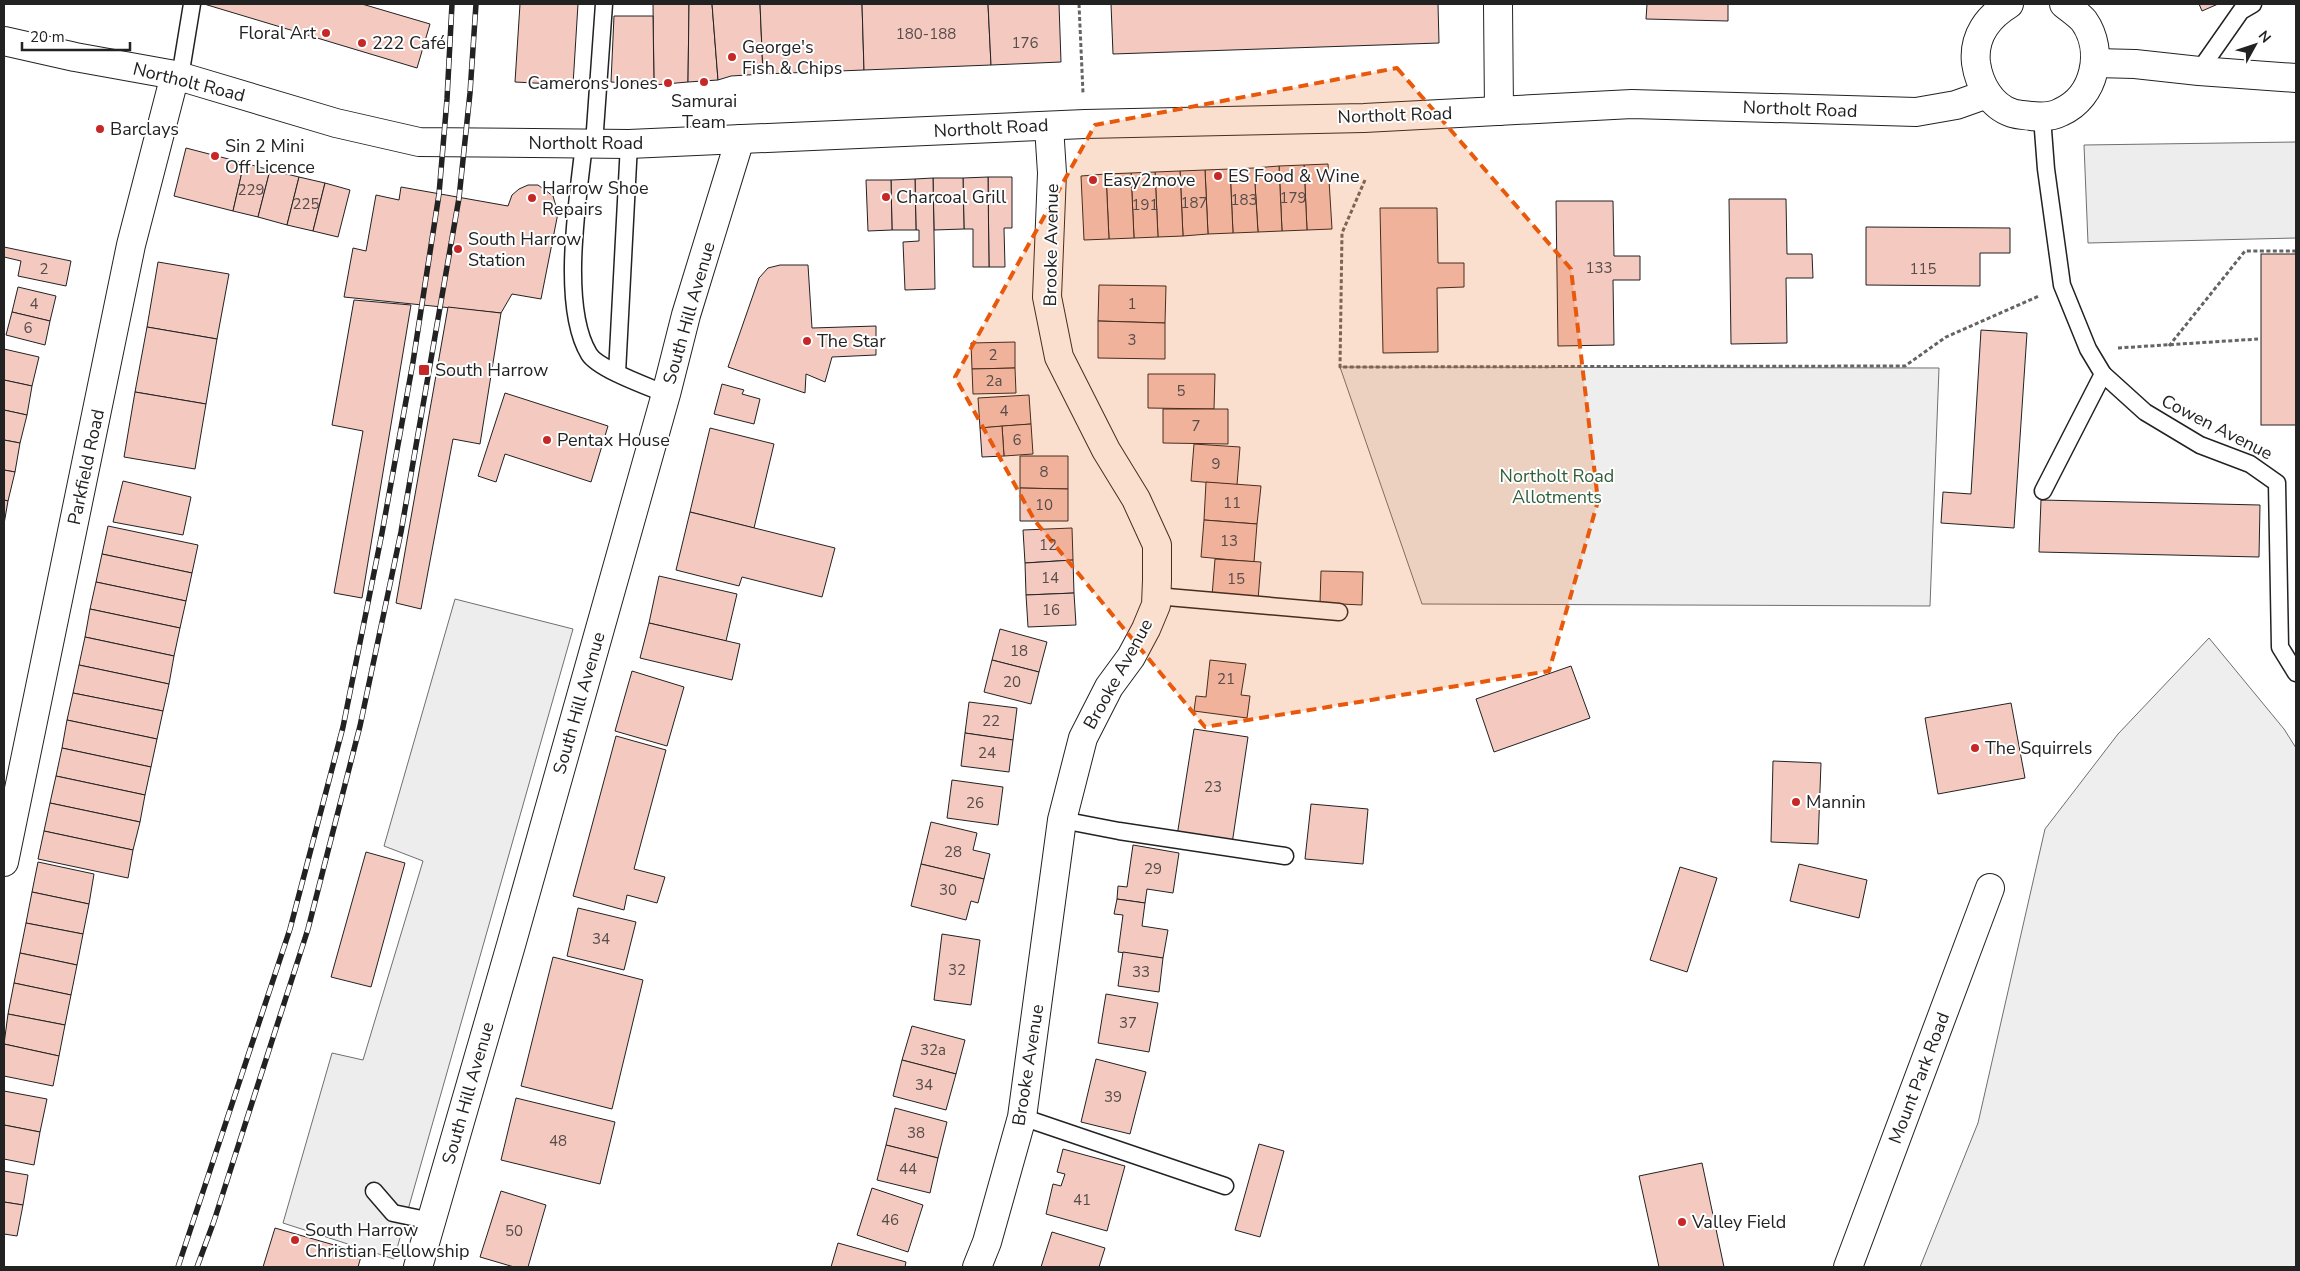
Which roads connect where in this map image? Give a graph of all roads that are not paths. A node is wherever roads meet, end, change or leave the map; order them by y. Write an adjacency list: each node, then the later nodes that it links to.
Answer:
1 (192, 4): 10 (lane)
2 (604, 4): 17 (lane)
3 (1498, 4): 13 (street)
4 (2064, 4): 8 (street)
5 (2253, 4): 9 (lane)
6 (1999, 7): 12 (street)
7 (4, 41): 10 (street, Northolt Road)
8 (2096, 63): 9 (street); 14 (street)
9 (2199, 72): 11 (street)
10 (178, 76): 17 (street, Northolt Road); 28 (street, Parkfield Road)
11 (2296, 78)
12 (1987, 94): 13 (street, Northolt Road); 14 (street)
13 (1499, 111): 15 (street, Northolt Road)
14 (2042, 117): 20 (lane, Cowen Avenue)
15 (1049, 126): 16 (street, Northolt Road); 23 (street, Brooke Avenue)
16 (740, 139): 18 (street, Northolt Road); 21 (street, South Hill Avenue)
17 (589, 144): 18 (street, Northolt Road); 19 (lane)
18 (629, 144): 19 (lane)
19 (617, 373): 21 (lane)
20 (2103, 374): 22 (lane); 25 (lane, Cowen Avenue)
21 (666, 394): 33 (street, South Hill Avenue)
22 (2043, 491)
23 (1156, 596): 24 (lane); 26 (street, Brooke Avenue)
24 (1339, 612)
25 (2296, 672)
26 (1062, 820): 27 (lane); 30 (street, Brooke Avenue)
27 (1285, 856)
28 (4, 862)
29 (1990, 888): 36 (street, Mount Park Road)
30 (1022, 1117): 31 (lane); 35 (street, Brooke Avenue)
31 (1225, 1186)
32 (374, 1191): 33 (lane)
33 (431, 1221): 34 (street, South Hill Avenue)
34 (418, 1267)
35 (977, 1267)
36 (1848, 1267)

